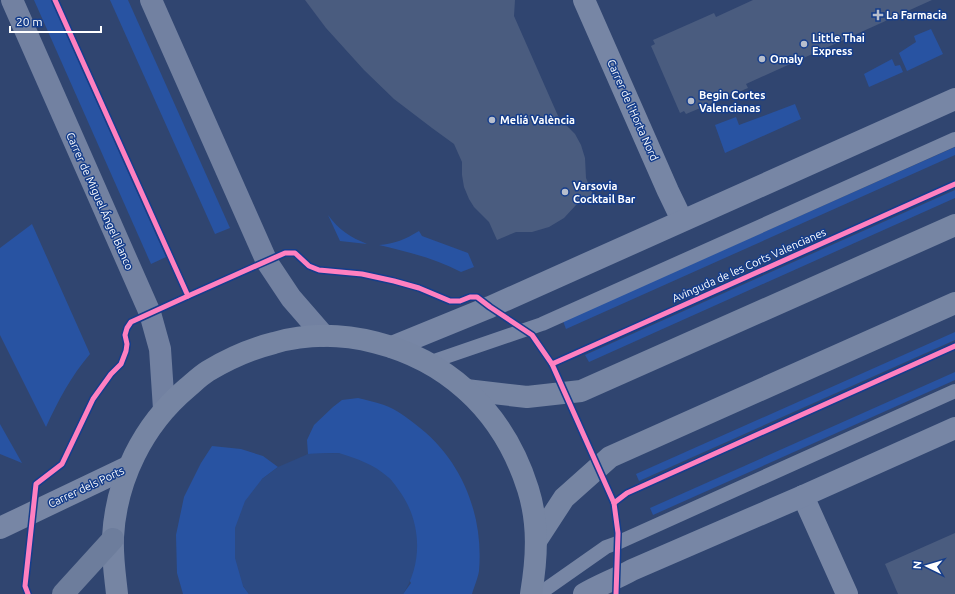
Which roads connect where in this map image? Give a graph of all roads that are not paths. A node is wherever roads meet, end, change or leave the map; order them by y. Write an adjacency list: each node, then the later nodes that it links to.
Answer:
1 (12, 0): 14 (street, Carrer de Miguel Ángel Blanco)
2 (151, 0): 9 (street)
3 (590, 2): 6 (street, Carrer de l'Horta Nord)
4 (955, 99): 6 (street)
5 (955, 139): 11 (lane)
6 (682, 220): 10 (street)
7 (955, 225): 12 (main road)
8 (955, 303): 20 (main road)
9 (324, 336): 10 (main road); 14 (main road)
10 (392, 347): 11 (main road)
11 (428, 363): 12 (main road)
12 (466, 390): 20 (main road)
13 (955, 391): 24 (lane)
14 (164, 409): 16 (main road)
15 (955, 428): 17 (street)
16 (128, 467): 18 (street, Carrer dels Ports); 19 (main road)
17 (804, 496): 25 (street); 26 (street)
18 (4, 522)
19 (112, 539): 21 (highway); 22 (main road)
20 (536, 541): 23 (main road)
21 (63, 594)
22 (117, 594)
23 (531, 594)
24 (539, 594)
25 (584, 594)
26 (847, 594)

